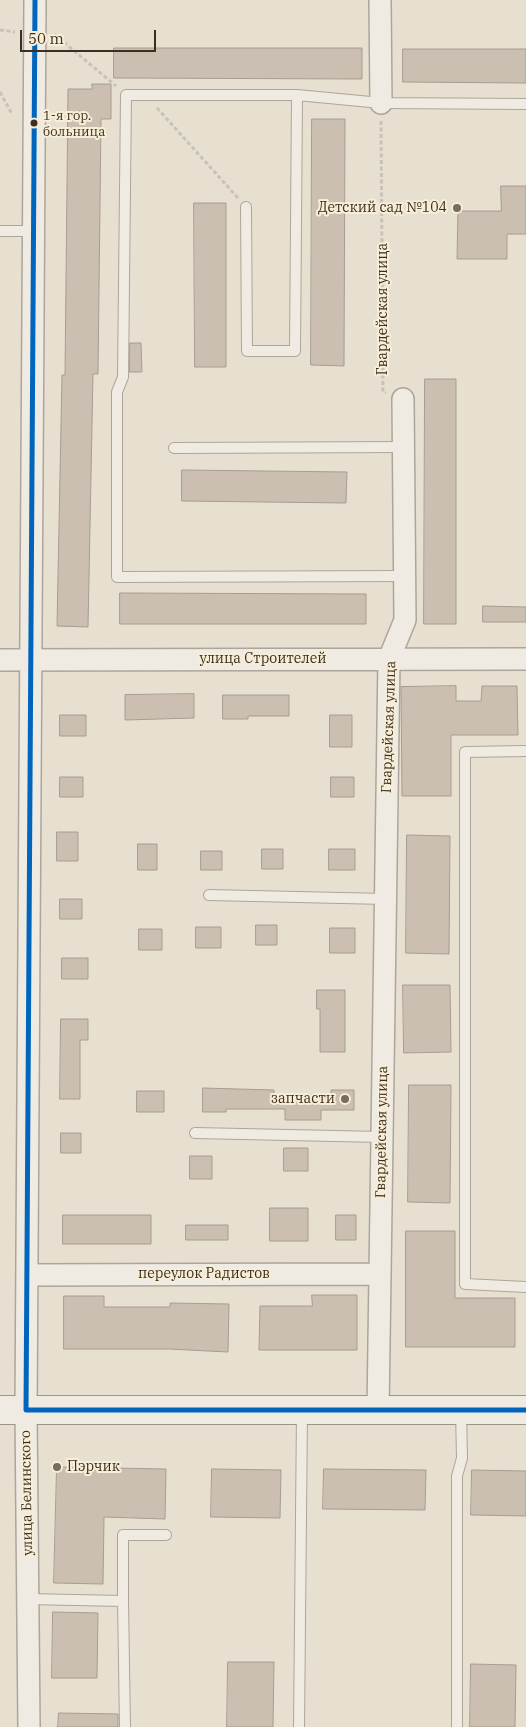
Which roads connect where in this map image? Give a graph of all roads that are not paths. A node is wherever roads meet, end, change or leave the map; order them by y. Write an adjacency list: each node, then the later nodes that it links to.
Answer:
1 (35, 0): 8 (street, улица Белинского)
2 (380, 0): 4 (street)
3 (297, 95): 4 (lane); 6 (lane); 12 (lane)
4 (381, 103): 5 (lane)
5 (526, 104)
6 (246, 207)
7 (0, 231): 8 (lane)
8 (34, 231): 16 (street, улица Белинского)
9 (403, 399): 10 (street, Гвардейская улица)
10 (404, 447): 11 (lane); 12 (street, Гвардейская улица)
11 (174, 448)
12 (405, 576): 13 (street, Гвардейская улица)
13 (389, 659): 14 (street, улица Строителей); 16 (street, улица Строителей); 19 (street, Гвардейская улица)
14 (526, 659)
15 (0, 660): 16 (street, улица Строителей)
16 (31, 660): 23 (street, улица Белинского)
17 (526, 751): 24 (lane)
18 (209, 895): 19 (lane)
19 (386, 899): 21 (street, Гвардейская улица)
20 (195, 1134): 21 (lane)
21 (382, 1137): 22 (street, Гвардейская улица)
22 (380, 1274): 23 (street, переулок Радистов); 29 (street, Гвардейская улица)
23 (27, 1275): 25 (street, улица Белинского)
24 (526, 1287)
25 (13, 1410): 28 (main road); 31 (street, улица Белинского)
26 (461, 1410): 27 (main road); 29 (main road); 36 (lane)
27 (526, 1410)
28 (302, 1411): 29 (main road); 35 (lane)
29 (378, 1411)
30 (166, 1535): 32 (lane)
31 (28, 1599): 32 (lane); 33 (street, улица Белинского)
32 (123, 1601): 34 (lane)
33 (29, 1727)
34 (125, 1727)
35 (299, 1727)
36 (457, 1727)

